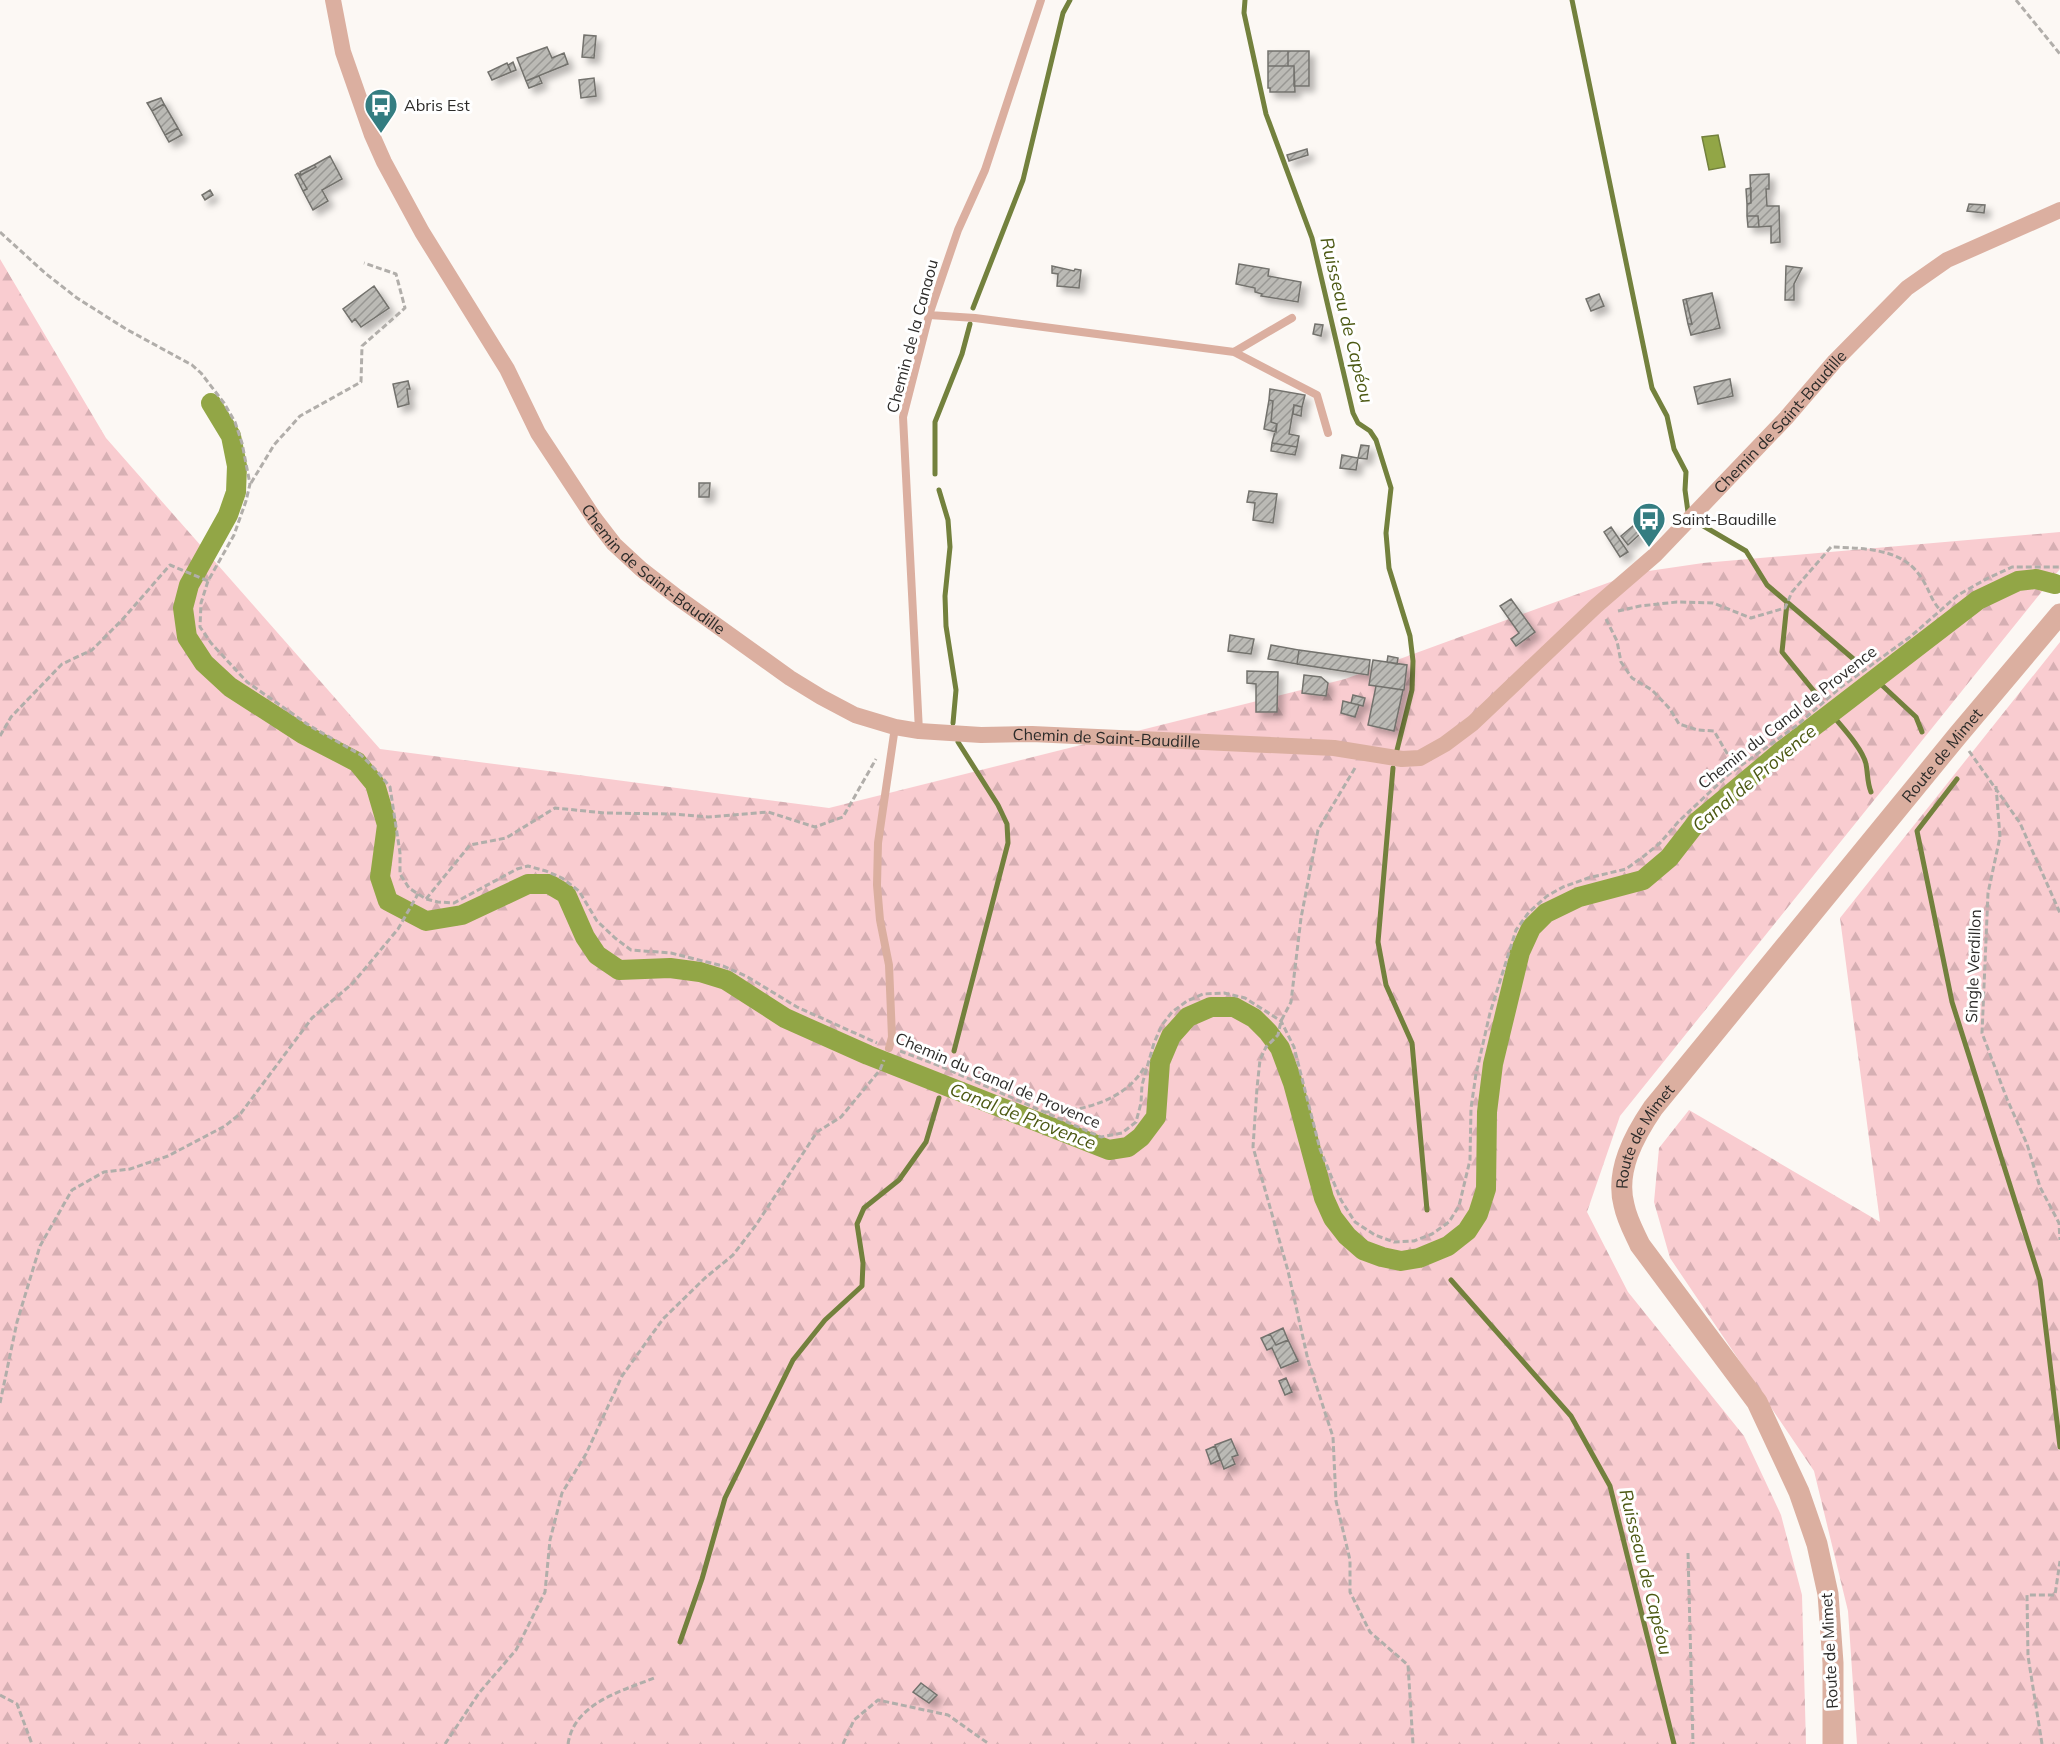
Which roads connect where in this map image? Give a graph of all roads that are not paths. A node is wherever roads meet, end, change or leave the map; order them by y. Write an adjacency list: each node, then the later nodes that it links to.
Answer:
1 (333, 0): 9 (street, Chemin de Saint-Baudille)
2 (1041, 0): 4 (lane, Chemin de la Canaou)
3 (2060, 210): 10 (street, Chemin de Saint-Baudille)
4 (929, 315): 6 (lane); 10 (lane, Chemin de la Canaou)
5 (1292, 318): 6 (lane)
6 (1234, 352): 7 (lane)
7 (1328, 433)
8 (2060, 614): 12 (street, Route de Mimet)
9 (895, 727): 10 (street, Chemin de Saint-Baudille); 11 (lane)
10 (919, 731)
11 (888, 1051)
12 (1833, 1744)

